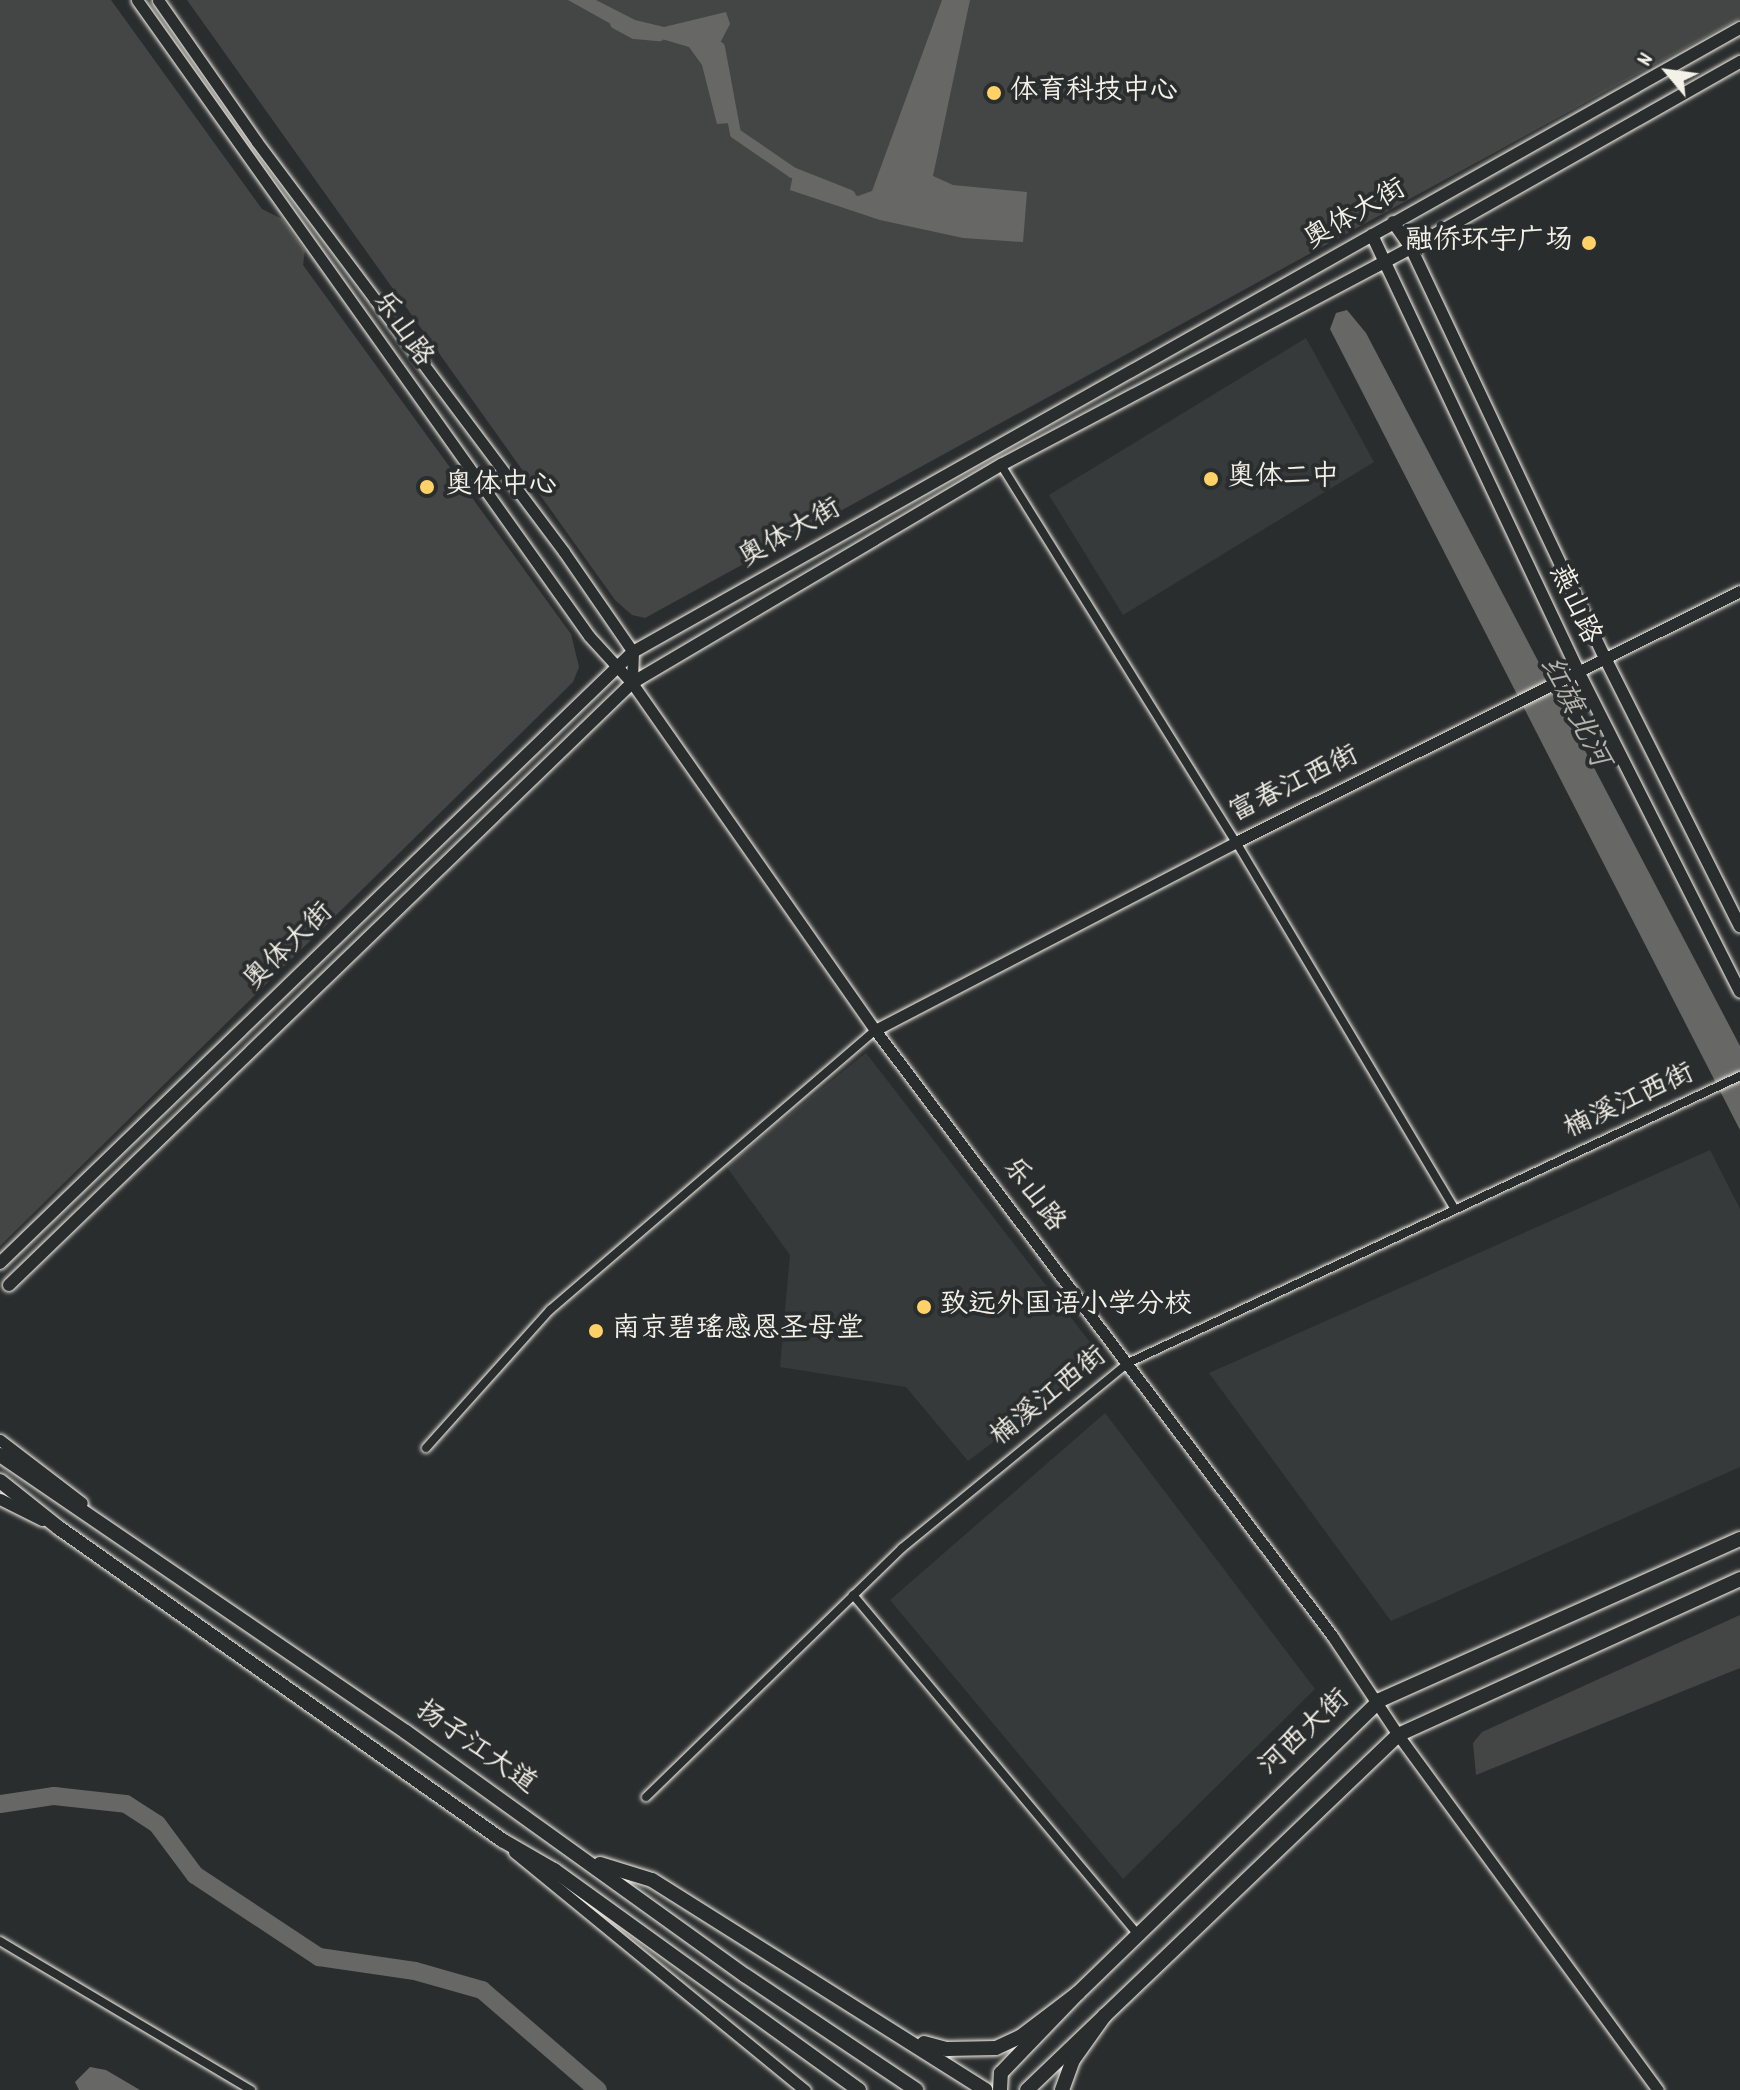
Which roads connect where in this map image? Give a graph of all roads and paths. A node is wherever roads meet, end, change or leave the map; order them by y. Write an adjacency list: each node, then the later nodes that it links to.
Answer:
1 (137, 0): 13 (street, 乐山路)
2 (158, 0): 11 (street, 乐山路)
3 (1740, 28): 5 (main road, 奥体大街)
4 (1740, 62): 7 (main road, 奥体大街)
5 (1393, 222): 6 (main road, 奥体大街); 7 (main road, 燕山路)
6 (1372, 235): 8 (main road, 燕山路); 11 (main road, 奥体大街)
7 (1411, 248): 8 (main road, 奥体大街); 12 (main road, 燕山路)
8 (1385, 261): 9 (main road, 奥体大街); 14 (main road, 燕山路)
9 (1001, 465): 15 (main road, 奥体大街); 16 (street)
10 (1740, 591): 12 (street, 富春江西街)
11 (633, 652): 13 (main road, 奥体大街); 15 (street)
12 (1606, 660): 14 (street, 富春江西街); 17 (main road, 燕山路)
13 (615, 669): 15 (street, 乐山路); 22 (main road, 奥体大街)
14 (1579, 673): 16 (street, 富春江西街); 18 (main road, 燕山路)
15 (632, 683): 19 (street, 乐山路); 23 (main road, 奥体大街)
16 (1236, 842): 19 (street, 富春江西街); 21 (street)
17 (1740, 926)
18 (1740, 992)
19 (875, 1030): 24 (street, 乐山路); 26 (street)
20 (1740, 1076): 21 (street, 楠溪江西街)
21 (1455, 1209): 24 (street, 楠溪江西街)
22 (0, 1263)
23 (4, 1290)
24 (1128, 1363): 34 (street, 楠溪江西街); 35 (street, 乐山路)
25 (0, 1437): 32 (street)
26 (426, 1448)
27 (0, 1455): 32 (main road, 扬子江大道)
28 (0, 1481): 30 (main road, 扬子江大道)
29 (0, 1499): 30 (street)
30 (59, 1528): 38 (main road, 扬子江大道)
31 (1740, 1539): 35 (main road, 河西大街)
32 (168, 1569): 39 (main road, 扬子江大道)
33 (1740, 1579): 36 (main road)
34 (853, 1595): 37 (street, 楠溪江西街); 40 (street)
35 (1380, 1700): 36 (street, 乐山路); 40 (main road, 河西大街)
36 (1398, 1735): 43 (main road); 53 (street, 乐山路)
37 (646, 1797)
38 (502, 1840): 46 (street, 扬子江大道); 47 (main road, 扬子江大道)
39 (588, 1860): 44 (main road); 48 (main road, 扬子江大道)
40 (1137, 1934): 42 (main road, 河西大街)
41 (0, 1941): 45 (street)
42 (1078, 1993): 44 (main road); 50 (main road, 河西大街)
43 (1105, 2015): 51 (main road); 52 (main road)
44 (902, 2036): 49 (main road)
45 (251, 2090)
46 (805, 2090)
47 (859, 2090)
48 (916, 2090)
49 (985, 2090)
50 (1000, 2090)
51 (1027, 2090)
52 (1062, 2090)
53 (1658, 2090)

